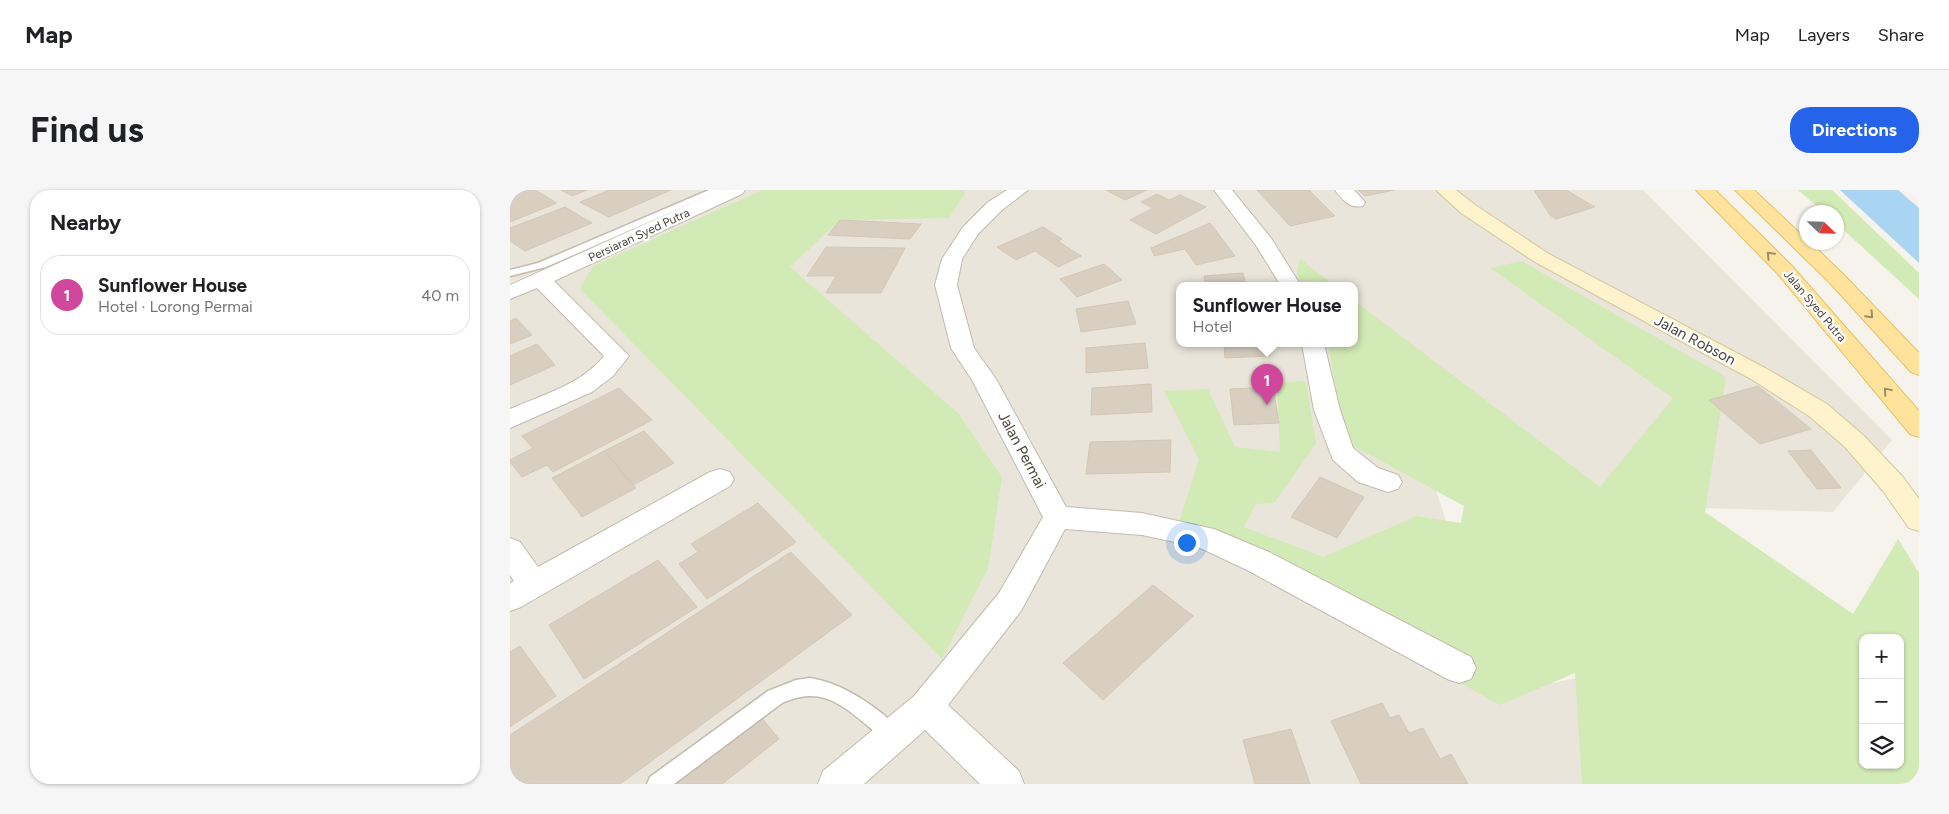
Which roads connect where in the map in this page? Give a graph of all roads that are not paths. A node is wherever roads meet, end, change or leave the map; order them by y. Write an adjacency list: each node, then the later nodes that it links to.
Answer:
1 (717, 190): 10 (lane)
2 (736, 190): 8 (street, Persiaran Syed Putra)
3 (1019, 190): 17 (street, Jalan Permai)
4 (1223, 190): 9 (street)
5 (1445, 190): 18 (main road, Jalan Robson)
6 (1705, 190): 14 (main road, Jalan Syed Putra, one-way to 6)
7 (1744, 190): 12 (main road, one-way to 12)
8 (541, 280): 10 (street, Persiaran Syed Putra); 13 (street)
9 (1289, 282)
10 (511, 287)
11 (1314, 347): 16 (street)
12 (1919, 367)
13 (510, 419)
14 (1919, 428)
15 (720, 479): 20 (street)
16 (1388, 482)
17 (1057, 517): 21 (street); 22 (street)
18 (1919, 520)
19 (510, 550): 20 (street)
20 (522, 592)
21 (1459, 668)
22 (926, 707): 23 (street); 26 (street)
23 (893, 735): 24 (lane); 25 (street)
24 (657, 784)
25 (836, 784)
26 (1006, 784)

